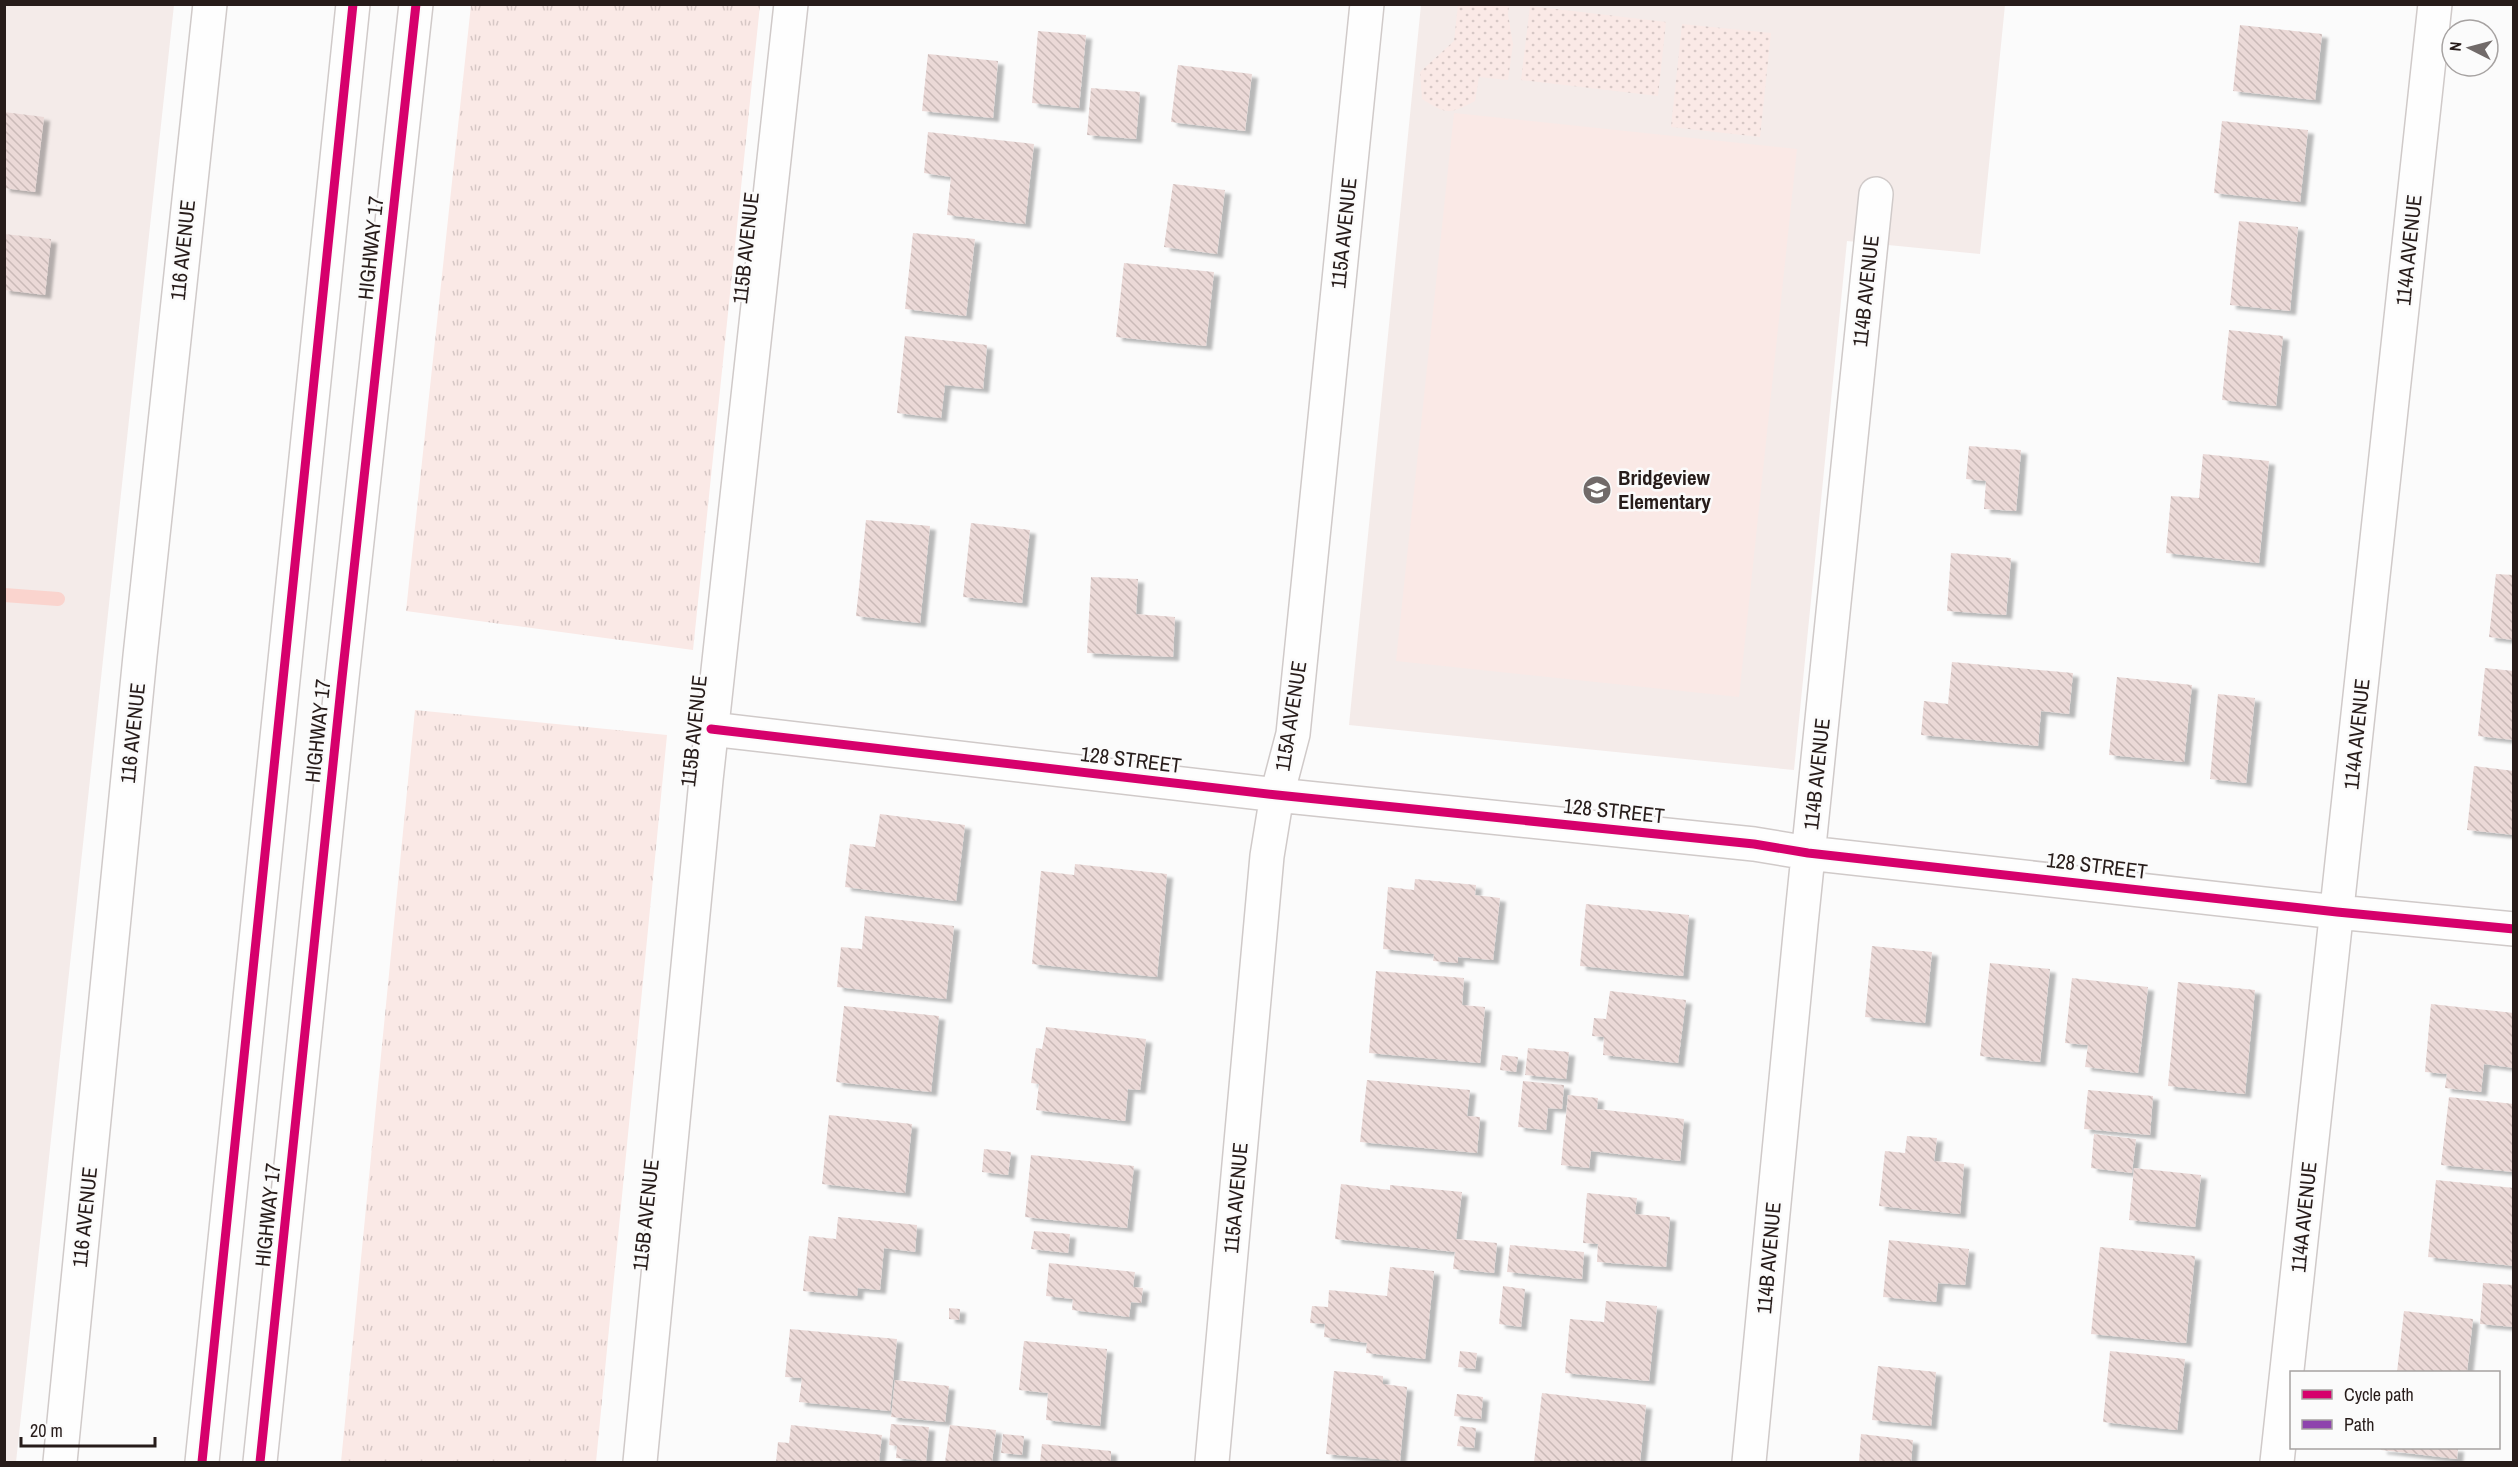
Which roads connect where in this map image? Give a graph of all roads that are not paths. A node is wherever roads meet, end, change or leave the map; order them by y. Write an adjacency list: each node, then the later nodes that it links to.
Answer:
1 (210, 4): 13 (main road, 116 AVENUE)
2 (353, 4): 14 (main road, HIGHWAY 17)
3 (416, 4): 15 (main road, HIGHWAY 17)
4 (791, 4): 8 (main road, 115B AVENUE)
5 (1367, 4): 9 (main road, 115A AVENUE)
6 (2435, 4): 11 (main road, 114A AVENUE)
7 (1876, 194): 10 (main road, 114B AVENUE)
8 (711, 729): 9 (main road, 128 STREET); 16 (main road, 115B AVENUE)
9 (1277, 795): 10 (main road, 128 STREET); 17 (main road, 115A AVENUE)
10 (1809, 853): 11 (main road, 128 STREET); 18 (main road, 114B AVENUE)
11 (2337, 912): 12 (main road, 128 STREET); 19 (main road, 114A AVENUE)
12 (2514, 929)
13 (60, 1462)
14 (202, 1462)
15 (260, 1462)
16 (640, 1462)
17 (1212, 1462)
18 (1749, 1462)
19 (2277, 1462)

